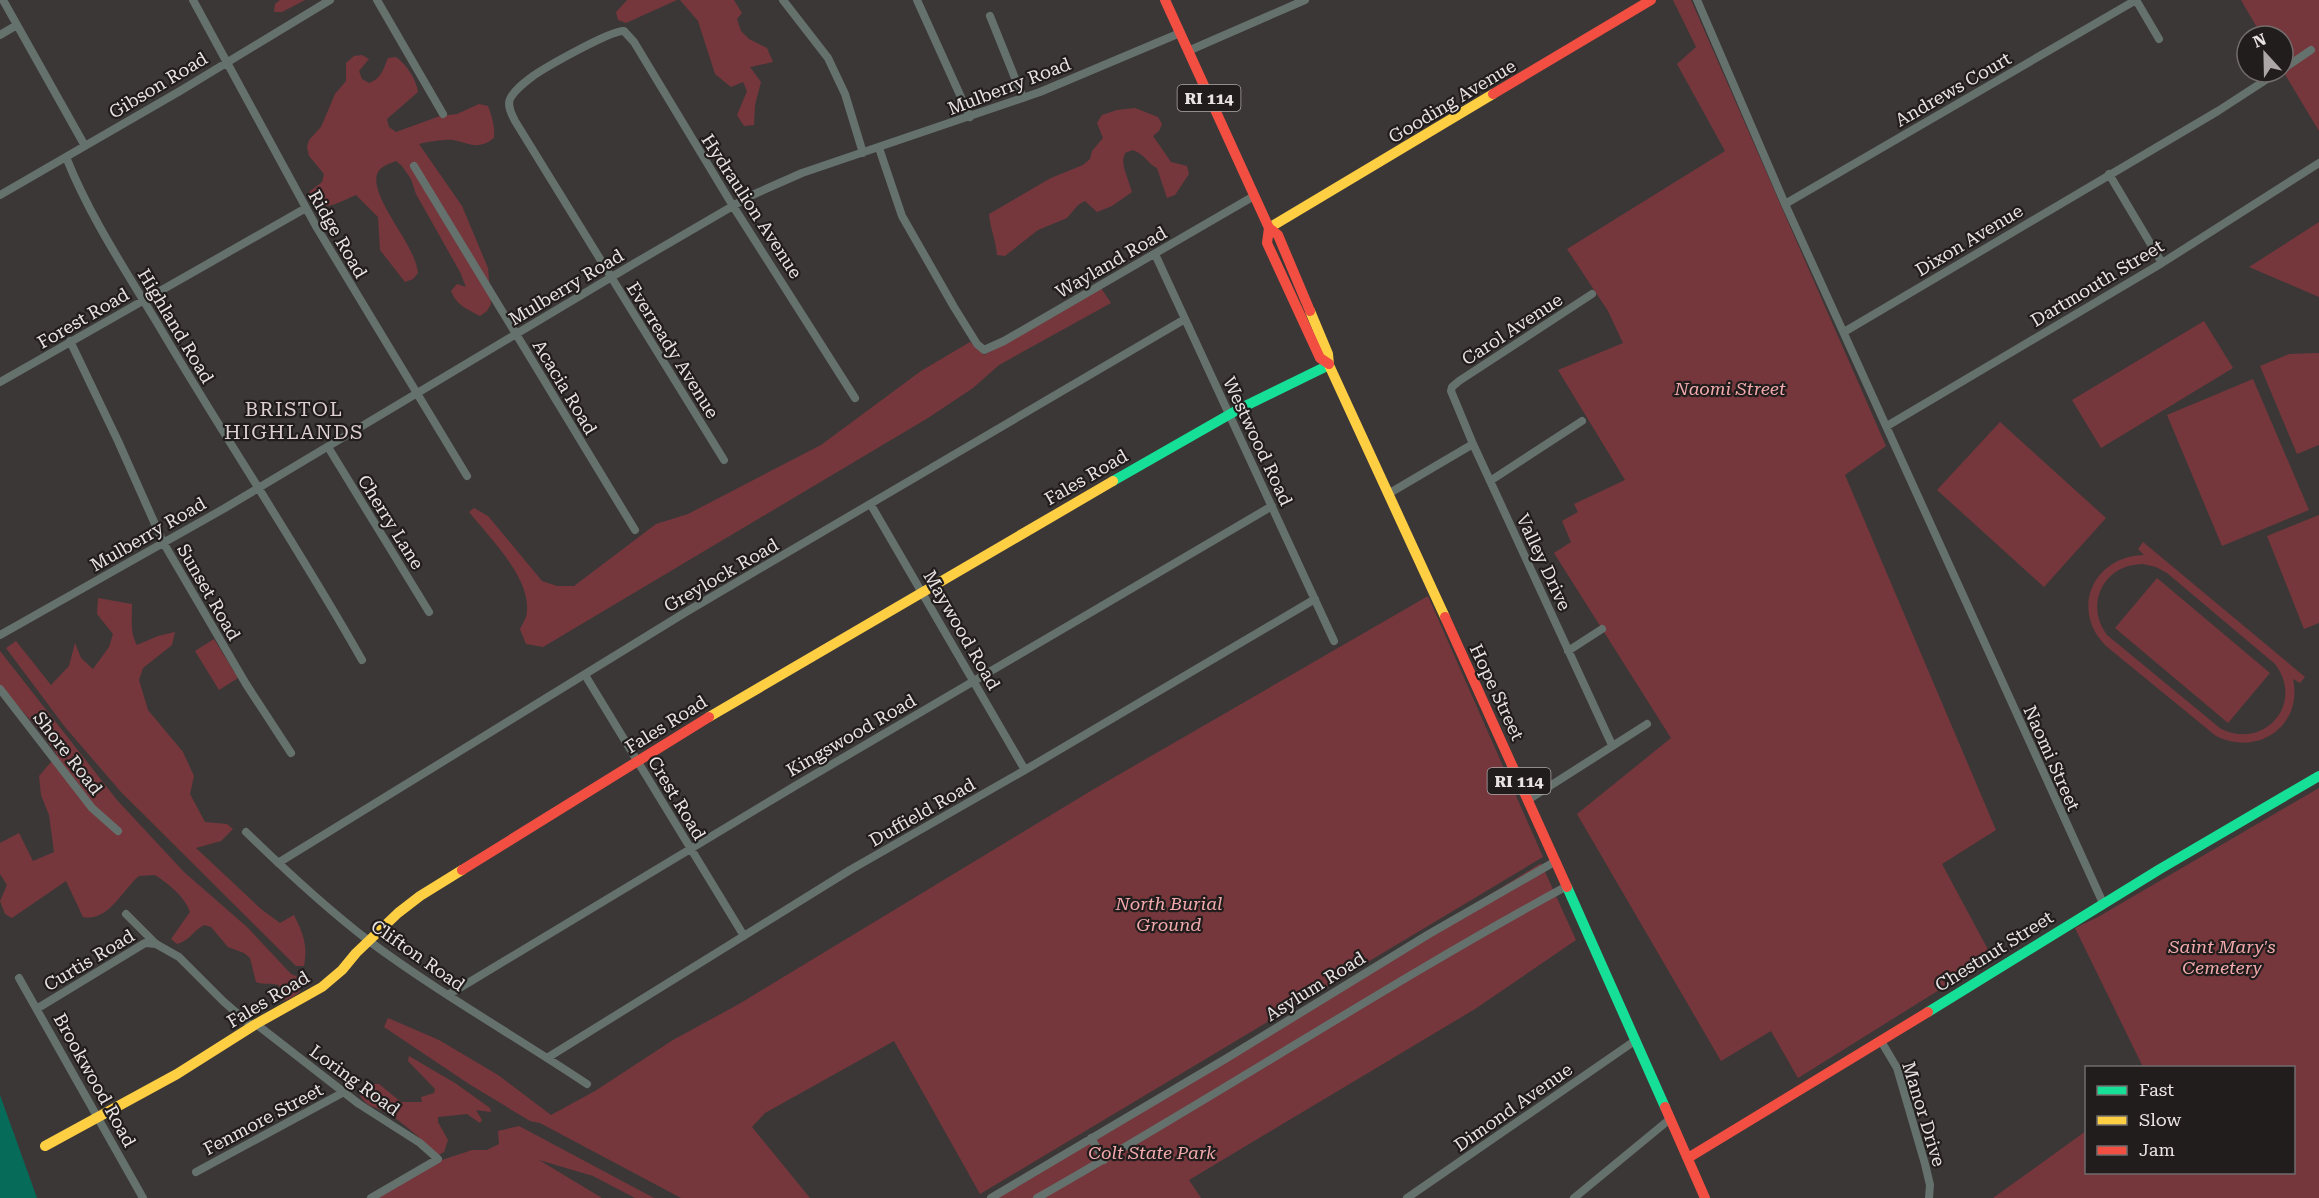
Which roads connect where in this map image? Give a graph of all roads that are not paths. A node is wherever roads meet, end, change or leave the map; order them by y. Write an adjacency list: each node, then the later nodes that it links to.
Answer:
1 (3, 0): 13 (street)
2 (193, 0): 20 (street, Ridge Road)
3 (330, 0): 20 (street, Gibson Road)
4 (377, 0): 24 (street)
5 (783, 0): 28 (street)
6 (917, 0): 25 (street)
7 (1165, 0): 14 (street, Hope Street / RI 114)
8 (1305, 0): 18 (street)
9 (1651, 0): 38 (street, Gooding Avenue)
10 (1697, 0): 35 (street, Naomi Street)
11 (2136, 0): 16 (street); 35 (street, Andrews Court)
12 (990, 16): 22 (street)
13 (17, 25): 15 (street); 26 (street)
14 (1180, 33): 18 (street, Hope Street / RI 114); 22 (street, Mulberry Road)
15 (0, 35)
16 (2159, 39)
17 (2311, 50): 19 (street)
18 (1188, 51): 34 (street, Hope Street / RI 114)
19 (2295, 61)
20 (227, 62): 26 (street, Gibson Road); 37 (street, Ridge Road)
21 (2260, 84): 32 (street, Dixon Avenue)
22 (1023, 98): 25 (street, Mulberry Road)
23 (510, 100): 36 (street, Hydraulion Avenue); 41 (street, Everready Avenue)
24 (443, 114)
25 (970, 117): 27 (street, Mulberry Road)
26 (85, 146): 29 (street, Gibson Road)
27 (879, 148): 28 (street, Mulberry Road); 39 (street, Wayland Road)
28 (863, 153): 36 (street, Mulberry Road)
29 (66, 157): 33 (street, Gibson Road); 43 (street, Highland Road)
30 (2319, 163): 40 (street, Dartmouth Street)
31 (414, 166): 46 (street, Acacia Road)
32 (2109, 174): 40 (street); 45 (street, Dixon Avenue)
33 (0, 195)
34 (1254, 196): 38 (street, Hope Street / RI 114); 39 (street, Wayland Road)
35 (1785, 204): 45 (street, Naomi Street)
36 (733, 206): 41 (street, Mulberry Road); 52 (street, Hydraulion Avenue)
37 (306, 208): 43 (street, Forest Road); 51 (street, Ridge Road)
38 (1269, 228): 48 (street, Hope Street / RI 114)
39 (1155, 254): 44 (street, Westwood Road)
40 (2162, 263): 55 (street, Dartmouth Street)
41 (611, 277): 46 (street, Mulberry Road); 58 (street, Everready Avenue)
42 (1592, 294): 50 (street, Carol Avenue)
43 (143, 300): 47 (street, Forest Road); 61 (street, Highland Road)
44 (1185, 319): 53 (street, Westwood Road); 63 (street, Greylock Road)
45 (1844, 332): 55 (street, Naomi Street)
46 (516, 335): 51 (street, Mulberry Road); 65 (street, Acacia Road)
47 (70, 341): 49 (street, Forest Road); 66 (street, Sunset Road)
48 (1329, 365): 53 (street, Fales Road); 62 (street, Hope Street / RI 114)
49 (0, 382)
50 (1451, 391): 56 (street, Valley Drive)
51 (417, 394): 57 (street, Mulberry Road); 59 (street, Ridge Road)
52 (855, 398)
53 (1229, 415): 64 (street, Westwood Road); 67 (street, Fales Road)
54 (1582, 421): 60 (street)
55 (1887, 426): 91 (street, Naomi Street)
56 (1473, 444): 60 (street, Valley Drive); 62 (street)
57 (328, 447): 61 (street, Mulberry Road); 69 (street, Cherry Lane)
58 (724, 460)
59 (467, 476)
60 (1490, 481): 73 (street, Valley Drive)
61 (259, 488): 66 (street, Mulberry Road); 74 (street, Highland Road)
62 (1388, 494): 84 (street, Hope Street / RI 114)
63 (871, 505): 67 (street, Maywood Road); 75 (street, Greylock Road)
64 (1272, 506): 68 (street, Westwood Road); 76 (street, Kingswood Road)
65 (634, 530)
66 (163, 543): 71 (street, Mulberry Road); 80 (street, Sunset Road)
67 (923, 592): 76 (street, Maywood Road); 81 (street, Fales Road)
68 (1315, 599): 72 (street, Westwood Road); 82 (street, Duffield Road)
69 (429, 612)
70 (1602, 629): 73 (street)
71 (0, 635)
72 (1334, 641)
73 (1568, 651): 79 (street, Valley Drive)
74 (362, 660)
75 (585, 675): 81 (street, Crest Road); 89 (street, Greylock Road)
76 (974, 680): 82 (street, Maywood Road); 87 (street, Kingswood Road)
77 (0, 689): 85 (street, Shore Road)
78 (1647, 724): 79 (street)
79 (1612, 745): 84 (street)
80 (291, 753)
81 (637, 761): 87 (street, Crest Road); 94 (street, Fales Road)
82 (1024, 770): 93 (street, Duffield Road)
83 (2319, 776): 91 (street, Chestnut Street)
84 (1528, 800): 88 (street, Hope Street / RI 114)
85 (118, 831)
86 (246, 832): 89 (street, Clifton Road)
87 (690, 849): 93 (street, Crest Road); 97 (street, Kingswood Road)
88 (1556, 861): 90 (street, Hope Street / RI 114); 107 (street, Asylum Road)
89 (278, 863): 94 (street, Clifton Road)
90 (1567, 886): 100 (street, Hope Street / RI 114); 110 (street)
91 (2103, 903): 101 (street, Chestnut Street)
92 (126, 915): 95 (street, Loring Road)
93 (744, 936): 102 (street, Duffield Road)
94 (369, 940): 97 (street, Clifton Road); 99 (street, Fales Road)
95 (156, 944): 98 (street, Curtis Road); 99 (street, Loring Road)
96 (19, 978): 98 (street, Brookwood Road)
97 (448, 994): 102 (street, Clifton Road)
98 (38, 1008): 105 (street, Brookwood Road)
99 (254, 1025): 104 (street, Loring Road); 105 (street, Fales Road)
100 (1636, 1040): 106 (street, Hope Street / RI 114); 116 (street, Dimond Avenue)
101 (1881, 1041): 109 (street, Chestnut Street); 119 (street, Manor Drive)
102 (548, 1058): 103 (street, Clifton Road)
103 (587, 1084)
104 (344, 1092): 111 (street, Fenmore Street); 113 (street, Loring Road)
105 (99, 1118): 108 (street, Fales Road); 112 (street, Brookwood Road)
106 (1670, 1119): 109 (street, Hope Street / RI 114); 117 (street)
107 (1091, 1138): 110 (street); 114 (street, Asylum Road)
108 (45, 1146)
109 (1688, 1158): 118 (street, Hope Street / RI 114)
110 (1104, 1160): 115 (street)
111 (196, 1172)
112 (143, 1198)
113 (370, 1198)
114 (991, 1198)
115 (1037, 1198)
116 (1407, 1198)
117 (1574, 1198)
118 (1705, 1198)
119 (1929, 1198)

